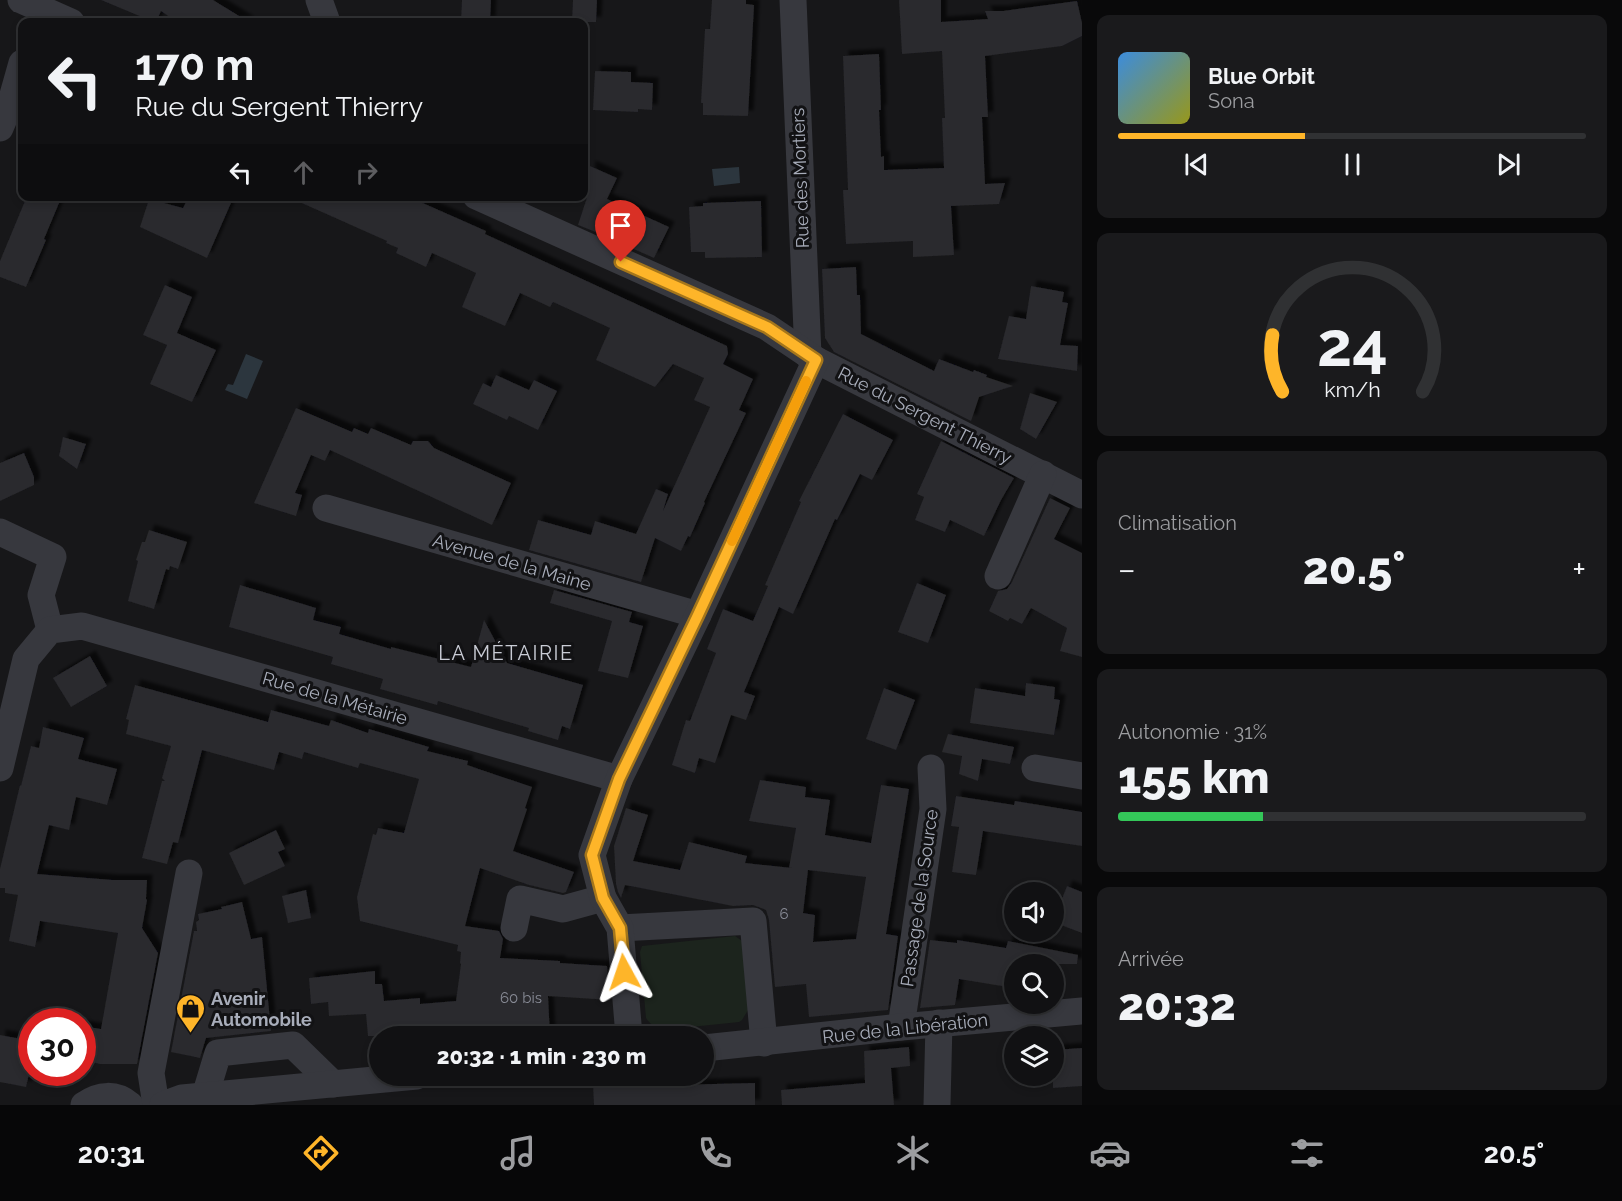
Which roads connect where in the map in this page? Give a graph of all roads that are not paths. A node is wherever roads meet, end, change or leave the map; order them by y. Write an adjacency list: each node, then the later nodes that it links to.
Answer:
1 (319, 0): 5 (street)
2 (793, 0): 9 (street, Rue des Mortiers)
3 (32, 10): 4 (street)
4 (58, 18)
5 (326, 18)
6 (18, 76): 7 (street)
7 (0, 128)
8 (487, 201): 9 (street, Rue du Sergent Thierry)
9 (812, 358): 10 (street, Rue du Sergent Thierry); 15 (street, Rue des Mortiers)
10 (1043, 474): 11 (street, Rue du Sergent Thierry); 14 (street)
11 (1082, 495)
12 (326, 508): 15 (street, Avenue de la Maine)
13 (0, 532): 16 (street)
14 (998, 576)
15 (698, 615): 21 (street, Rue des Mortiers)
16 (50, 630): 17 (street); 21 (street, Rue de la Métairie)
17 (0, 768)
18 (931, 768): 29 (street, Passage de la Source)
19 (1035, 768): 20 (street)
20 (1082, 776)
21 (619, 779): 23 (street, Rue des Mortiers)
22 (189, 873): 37 (street)
23 (603, 898): 24 (street); 25 (street, Rue des Mortiers)
24 (514, 928)
25 (620, 928): 28 (street, Rue des Mortiers); 30 (street)
26 (1082, 1011): 27 (street, Rue de la Libération)
27 (939, 1023): 29 (street, Rue de la Libération); 39 (street)
28 (628, 1026)
29 (901, 1027): 30 (street, Rue de la Libération)
30 (764, 1043): 31 (street, Rue de la Libération)
31 (714, 1047)
32 (369, 1081): 33 (street)
33 (333, 1084): 34 (street); 34 (street)
34 (205, 1096): 38 (street)
35 (84, 1105): 36 (street)
36 (130, 1105)
37 (156, 1105)
38 (163, 1105)
39 (937, 1105)

